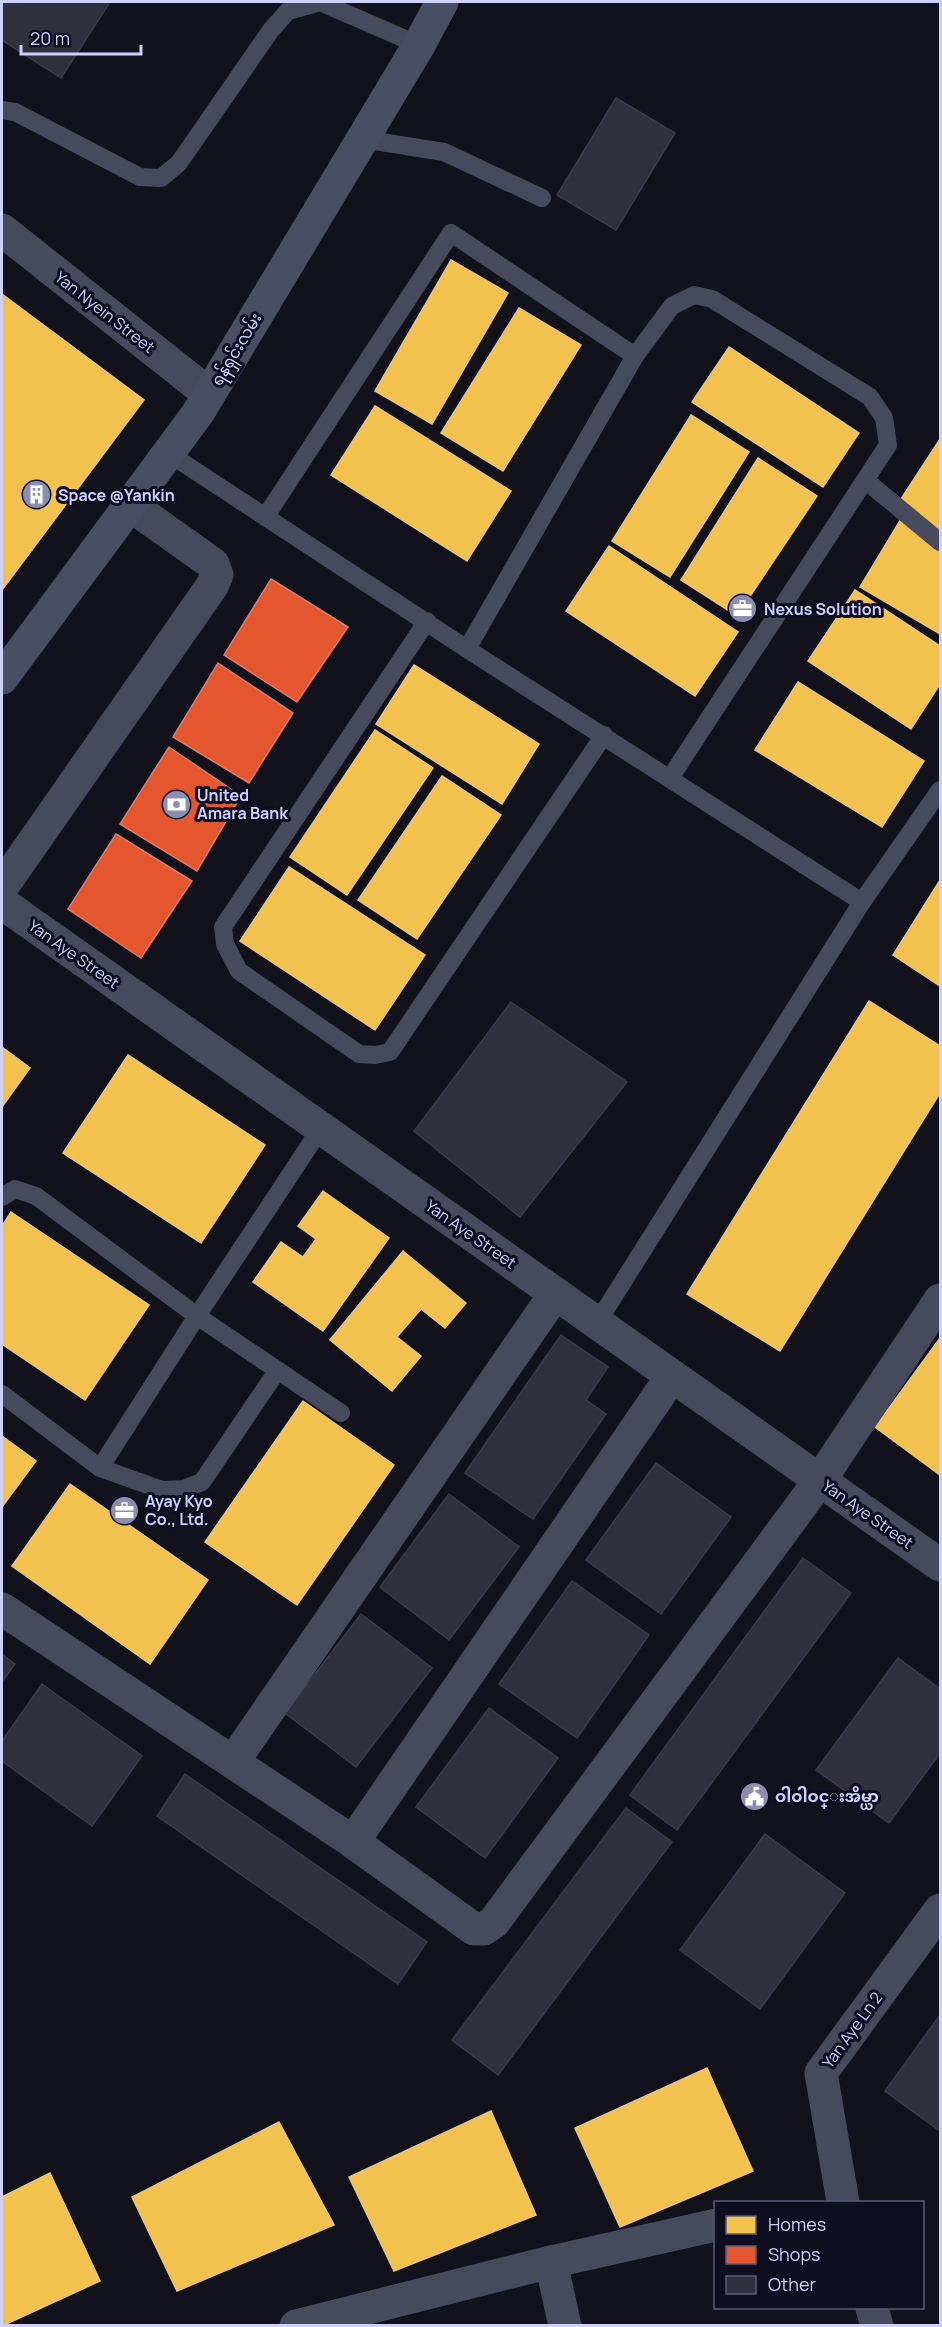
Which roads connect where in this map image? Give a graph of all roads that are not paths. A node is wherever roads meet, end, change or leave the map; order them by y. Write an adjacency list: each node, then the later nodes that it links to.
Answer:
1 (442, 2): 2 (main road, ရန်ရှင်းလမ်း)
2 (419, 45): 3 (lane); 4 (main road, ရန်ရှင်းလမ်း)
3 (2, 110)
4 (363, 139): 5 (lane); 8 (main road, ရန်ရှင်းလမ်း)
5 (542, 198)
6 (2, 230): 8 (street, Yan Nyein Street)
7 (635, 356): 10 (lane); 12 (lane); 15 (lane)
8 (209, 394): 9 (main road, ရန်ရှင်းလမ်း)
9 (168, 453): 11 (main road, ရန်ရှင်းလမ်း); 12 (lane)
10 (865, 480): 13 (lane); 18 (lane)
11 (130, 505): 16 (main road, ရန်ရှင်းလမ်း); 20 (street)
12 (266, 516): 14 (lane)
13 (940, 542)
14 (427, 621): 15 (lane); 17 (lane)
15 (467, 649): 17 (lane)
16 (2, 678)
17 (604, 735): 18 (lane)
18 (670, 777): 21 (lane)
19 (940, 790): 21 (lane)
20 (2, 886)
21 (862, 902): 28 (lane)
22 (2, 903): 23 (street, Yan Aye Street)
23 (321, 1128): 25 (street, Yan Aye Street); 27 (lane)
24 (2, 1197): 27 (lane)
25 (555, 1294): 28 (street, Yan Aye Street); 37 (street)
26 (940, 1300): 34 (street)
27 (197, 1316): 29 (lane); 33 (lane)
28 (597, 1323): 30 (street, Yan Aye Street)
29 (277, 1371): 32 (lane); 33 (lane)
30 (672, 1376): 34 (street, Yan Aye Street); 38 (street)
31 (2, 1394): 33 (lane)
32 (341, 1413)
33 (100, 1468)
34 (820, 1480): 35 (street, Yan Aye Street); 38 (street)
35 (940, 1565)
36 (2, 1609): 37 (street)
37 (232, 1762): 38 (street)
38 (353, 1842)
39 (940, 1910): 40 (street, Yan Aye Ln 2)
40 (834, 2201)
41 (714, 2225): 42 (street)
42 (551, 2262): 44 (street); 45 (street)
43 (873, 2309): 46 (street)
44 (296, 2325)
45 (565, 2325)
46 (877, 2325)

